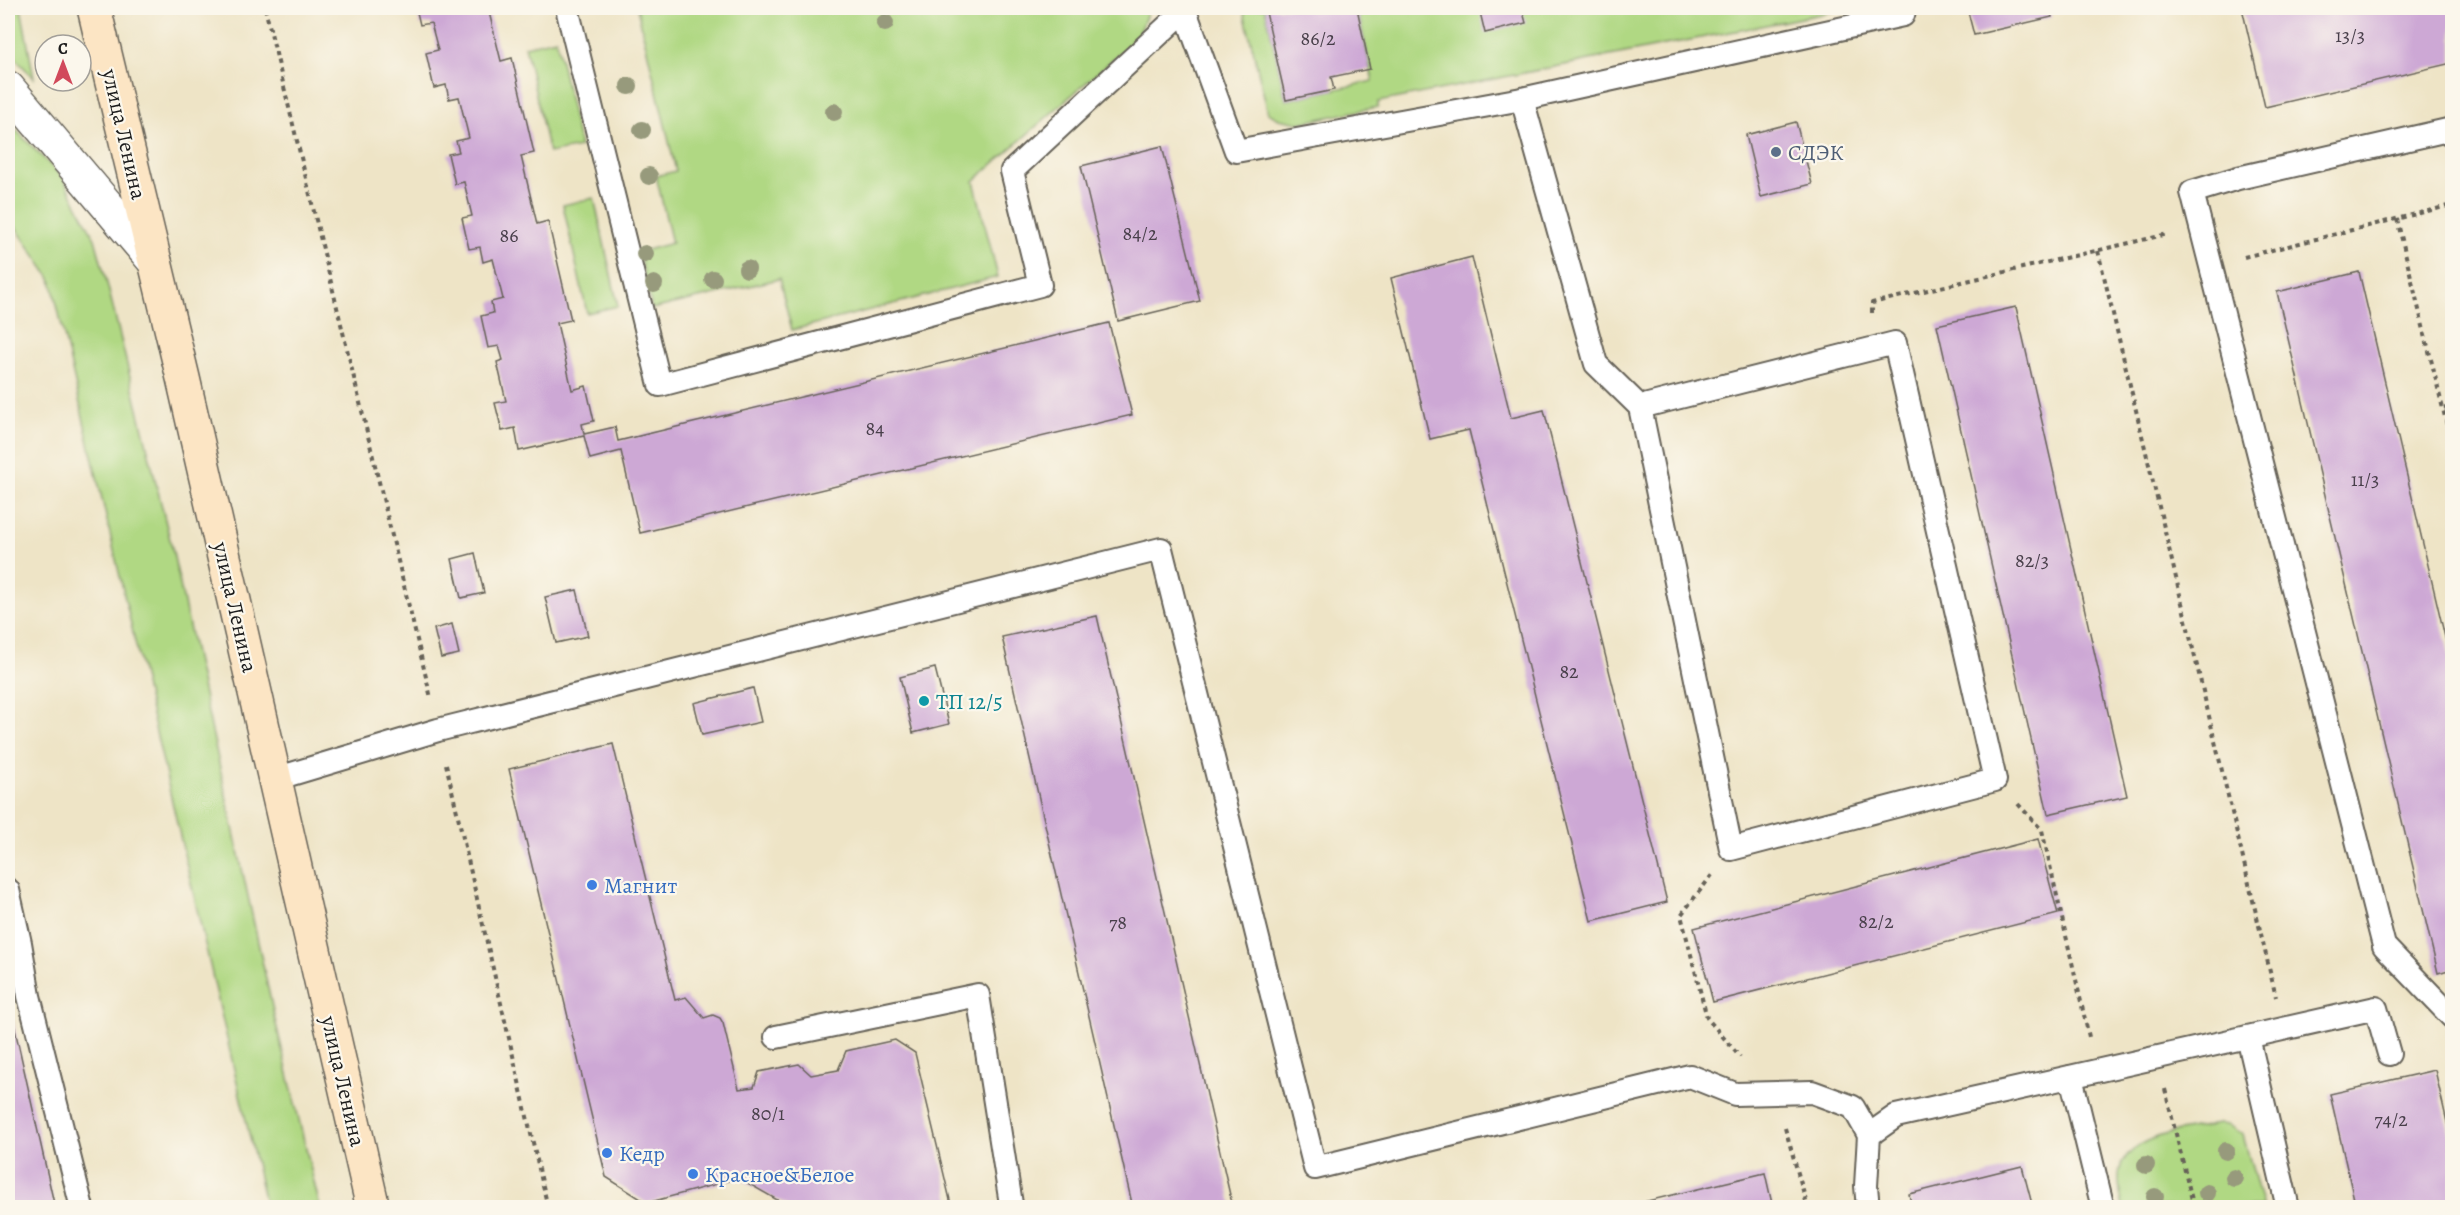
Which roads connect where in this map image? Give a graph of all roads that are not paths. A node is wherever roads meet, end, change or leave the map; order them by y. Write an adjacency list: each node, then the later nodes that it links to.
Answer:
1 (94, 8): 8 (main road, улица Ленина)
2 (567, 8): 4 (lane)
3 (1905, 8): 6 (lane)
4 (1185, 9): 6 (lane)
5 (8, 88): 8 (street)
6 (1522, 99): 9 (lane)
7 (2452, 129): 13 (lane)
8 (155, 262): 10 (main road, улица Ленина)
9 (1640, 407): 9 (lane)
10 (275, 778): 18 (lane); 20 (main road, улица Ленина)
11 (8, 891): 12 (lane)
12 (14, 945): 19 (lane)
13 (2452, 1017)
14 (776, 1037): 21 (lane)
15 (2248, 1037): 16 (lane); 17 (lane); 24 (lane)
16 (2389, 1054)
17 (2071, 1077): 18 (lane); 23 (lane)
18 (1869, 1135): 22 (lane)
19 (82, 1208)
20 (373, 1208)
21 (1010, 1208)
22 (1868, 1208)
23 (2103, 1208)
24 (2288, 1208)

